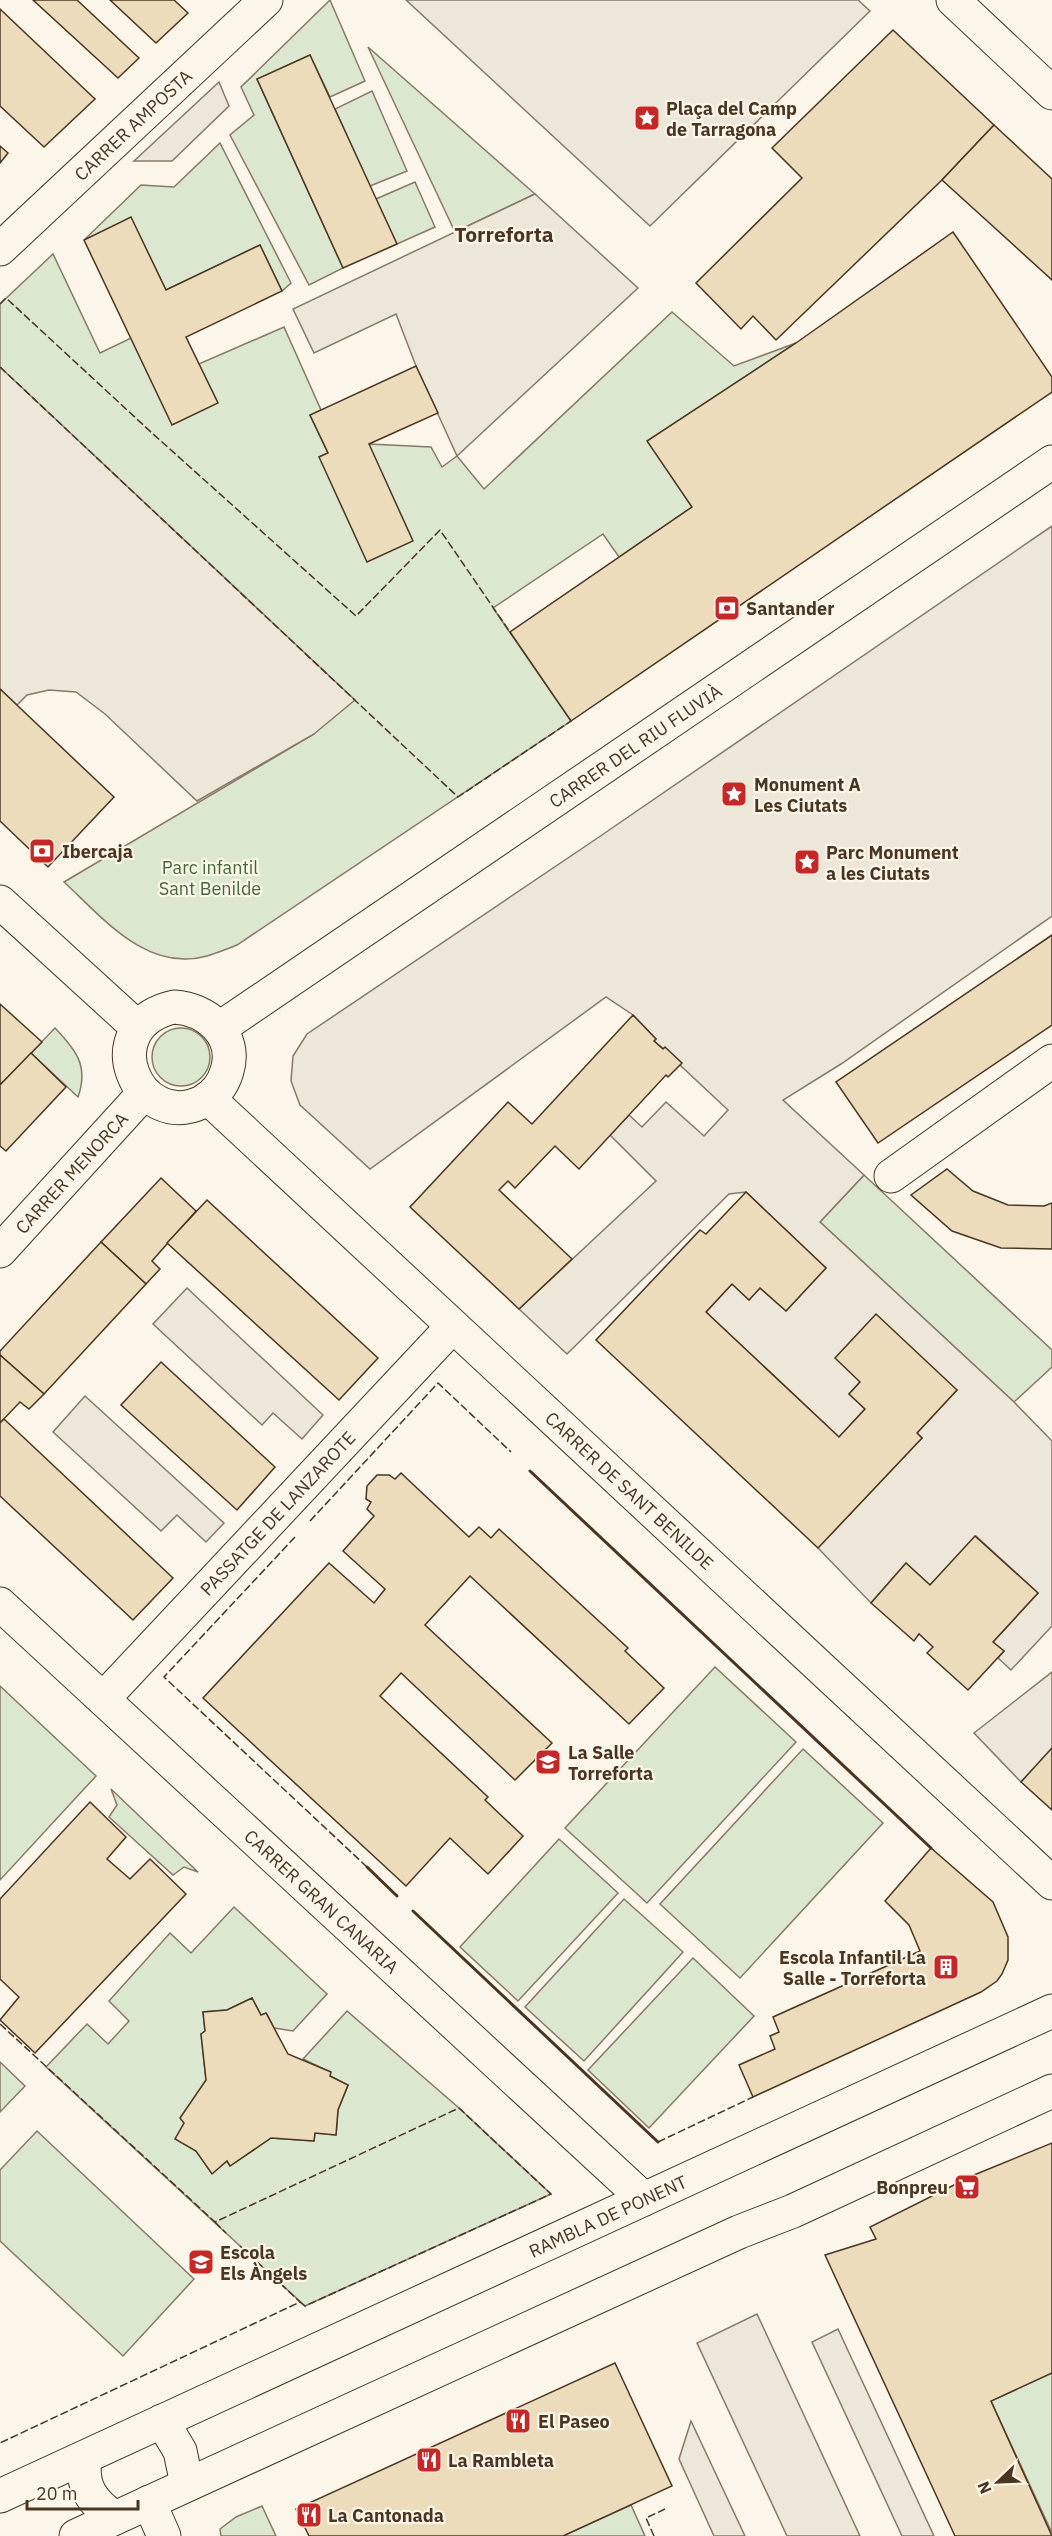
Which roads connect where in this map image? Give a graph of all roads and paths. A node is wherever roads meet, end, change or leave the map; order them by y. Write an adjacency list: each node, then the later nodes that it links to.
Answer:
1 (266, 0): 4 (street, CARRER AMPOSTA)
2 (953, 0): 3 (street)
3 (1052, 93)
4 (0, 249)
5 (1052, 462): 8 (street, CARRER DEL RIU FLUVIÀ)
6 (0, 902): 7 (street)
7 (137, 1027): 8 (street); 10 (street)
8 (220, 1028): 11 (street)
9 (1052, 1062): 12 (street)
10 (144, 1093): 11 (street); 13 (street, CARRER MENORCA)
11 (208, 1098): 14 (street, CARRER DE SANT BENILDE)
12 (891, 1176)
13 (0, 1251)
14 (452, 1327): 16 (street, PASSATGE DE LANZAROTE); 17 (street, CARRER DE SANT BENILDE)
15 (0, 1604): 16 (street, CARRER GRAN CANARIA)
16 (103, 1699): 20 (street, CARRER GRAN CANARIA)
17 (1052, 1883)
18 (1052, 2011): 20 (street, RAMBLA DE PONENT)
19 (1052, 2091): 23 (street)
20 (644, 2199): 21 (street, RAMBLA DE PONENT)
21 (162, 2421): 22 (street, RAMBLA DE PONENT); 23 (street)
22 (86, 2458): 24 (street, RAMBLA DE PONENT); 26 (street)
23 (187, 2484): 25 (street)
24 (0, 2496)
25 (149, 2502): 26 (street); 28 (street)
26 (115, 2517): 27 (street)
27 (76, 2536)
28 (164, 2536)

